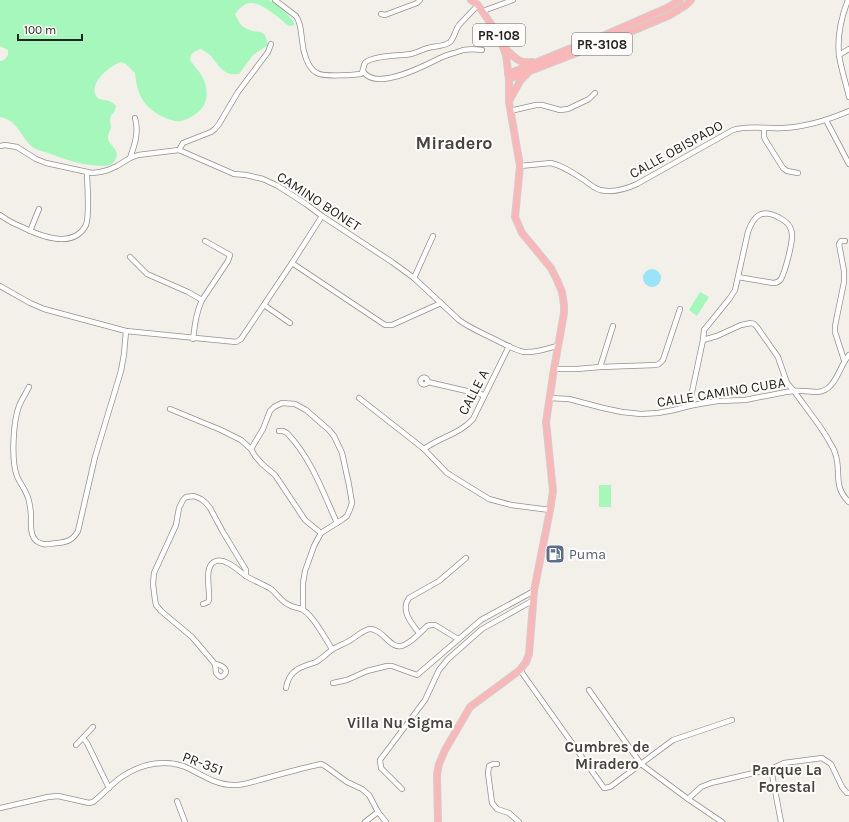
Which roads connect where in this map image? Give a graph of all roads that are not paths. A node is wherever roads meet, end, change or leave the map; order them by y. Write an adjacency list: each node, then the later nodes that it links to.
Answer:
1 (275, 0): 18 (street)
2 (420, 0): 10 (street)
3 (471, 0): 8 (main road, PR-108)
4 (513, 0): 9 (street)
5 (680, 0): 16 (main road, PR-3108)
6 (692, 0): 17 (main road, PR-3108)
7 (848, 0): 15 (street)
8 (478, 5): 9 (main road, PR-108); 18 (street)
9 (483, 11): 12 (main road, PR-108)
10 (381, 14)
11 (271, 44): 29 (street)
12 (504, 47): 16 (main road); 19 (main road, PR-108)
13 (849, 49): 15 (street)
14 (482, 50): 18 (street)
15 (839, 55): 21 (street)
16 (538, 62): 19 (main road, PR-3108)
17 (533, 70): 19 (main road, PR-3108); 22 (main road)
18 (363, 71)
19 (509, 77): 22 (main road, PR-108)
20 (595, 93): 23 (street)
21 (849, 98)
22 (509, 102): 23 (main road, PR-108)
23 (510, 111): 32 (main road, PR-108)
24 (849, 111): 26 (street, CALLE OBISPADO)
25 (135, 118): 30 (street)
26 (826, 120): 27 (street, CALLE OBISPADO); 31 (street)
27 (764, 128): 32 (street, CALLE OBISPADO); 34 (street)
28 (0, 146): 33 (street)
29 (179, 150): 30 (street); 37 (street, CAMINO BONET)
30 (130, 158): 33 (street)
31 (849, 164)
32 (520, 166): 57 (main road, PR-108)
33 (87, 172): 38 (street)
34 (798, 173)
35 (39, 209): 38 (street)
36 (0, 215): 38 (street)
37 (322, 216): 43 (street); 44 (street, CAMINO BONET)
38 (30, 231)
39 (433, 236): 44 (street)
40 (205, 241): 47 (street)
41 (845, 242): 59 (street)
42 (130, 257): 47 (street)
43 (292, 263): 48 (street); 49 (street)
44 (414, 278): 48 (street, CAMINO BONET)
45 (738, 278): 45 (street); 55 (street)
46 (0, 286): 53 (street)
47 (202, 300): 54 (street)
48 (441, 303): 56 (street, CAMINO BONET)
49 (264, 305): 51 (street); 54 (street)
50 (680, 310): 60 (street)
51 (290, 322)
52 (613, 326): 60 (street)
53 (126, 331): 54 (street); 63 (street)
54 (193, 339)
55 (703, 340): 64 (street); 68 (street)
56 (509, 346): 57 (street, CAMINO BONET); 65 (street, CALLE A)
57 (557, 346): 61 (main road, PR-108)
58 (849, 355): 59 (street)
59 (844, 360): 64 (street)
60 (600, 367): 61 (street)
61 (554, 369): 67 (main road, PR-108)
62 (428, 382): 65 (street)
63 (29, 387)
64 (794, 391): 68 (street, CALLE CAMINO CUBA); 73 (street, CALLE CAMINO CUBA)
65 (484, 395): 72 (street, CALLE A)
66 (359, 398): 72 (street)
67 (549, 398): 68 (street, CALLE CAMINO CUBA); 74 (main road, PR-108)
68 (689, 406)
69 (170, 409): 71 (street)
70 (279, 431): 75 (street)
71 (251, 449): 75 (street); 76 (street)
72 (424, 449): 74 (street)
73 (849, 502)
74 (550, 510): 79 (main road, PR-108)
75 (337, 523): 76 (street)
76 (321, 533): 82 (street)
77 (466, 558): 83 (street)
78 (246, 576): 81 (street); 82 (street); 86 (street)
79 (534, 591): 80 (main road, PR-108); 84 (street)
80 (532, 601): 87 (main road, PR-108); 99 (street)
81 (203, 604)
82 (303, 609): 85 (street)
83 (419, 633): 84 (street); 85 (street)
84 (458, 639): 88 (street)
85 (332, 649): 89 (street)
86 (215, 664)
87 (520, 670): 96 (street); 108 (main road, PR-108)
88 (332, 683)
89 (286, 688)
90 (589, 690): 96 (street)
91 (732, 720): 96 (street)
92 (93, 727): 93 (street)
93 (83, 738): 94 (street); 98 (street)
94 (76, 745)
95 (497, 764): 109 (street)
96 (641, 764): 101 (street)
97 (771, 769): 100 (street); 101 (street); 111 (street)
98 (109, 788): 103 (street, PR-351 / PR-351); 104 (street, PR-351 / PR-351)
99 (402, 789)
100 (849, 793)
101 (688, 799): 110 (street)
102 (177, 801): 105 (street)
103 (0, 808)
104 (378, 812): 106 (street); 107 (street, PR-351 / PR-351)
105 (185, 822)
106 (365, 822)
107 (386, 822)
108 (438, 822)
109 (519, 822)
110 (722, 822)
111 (781, 822)

